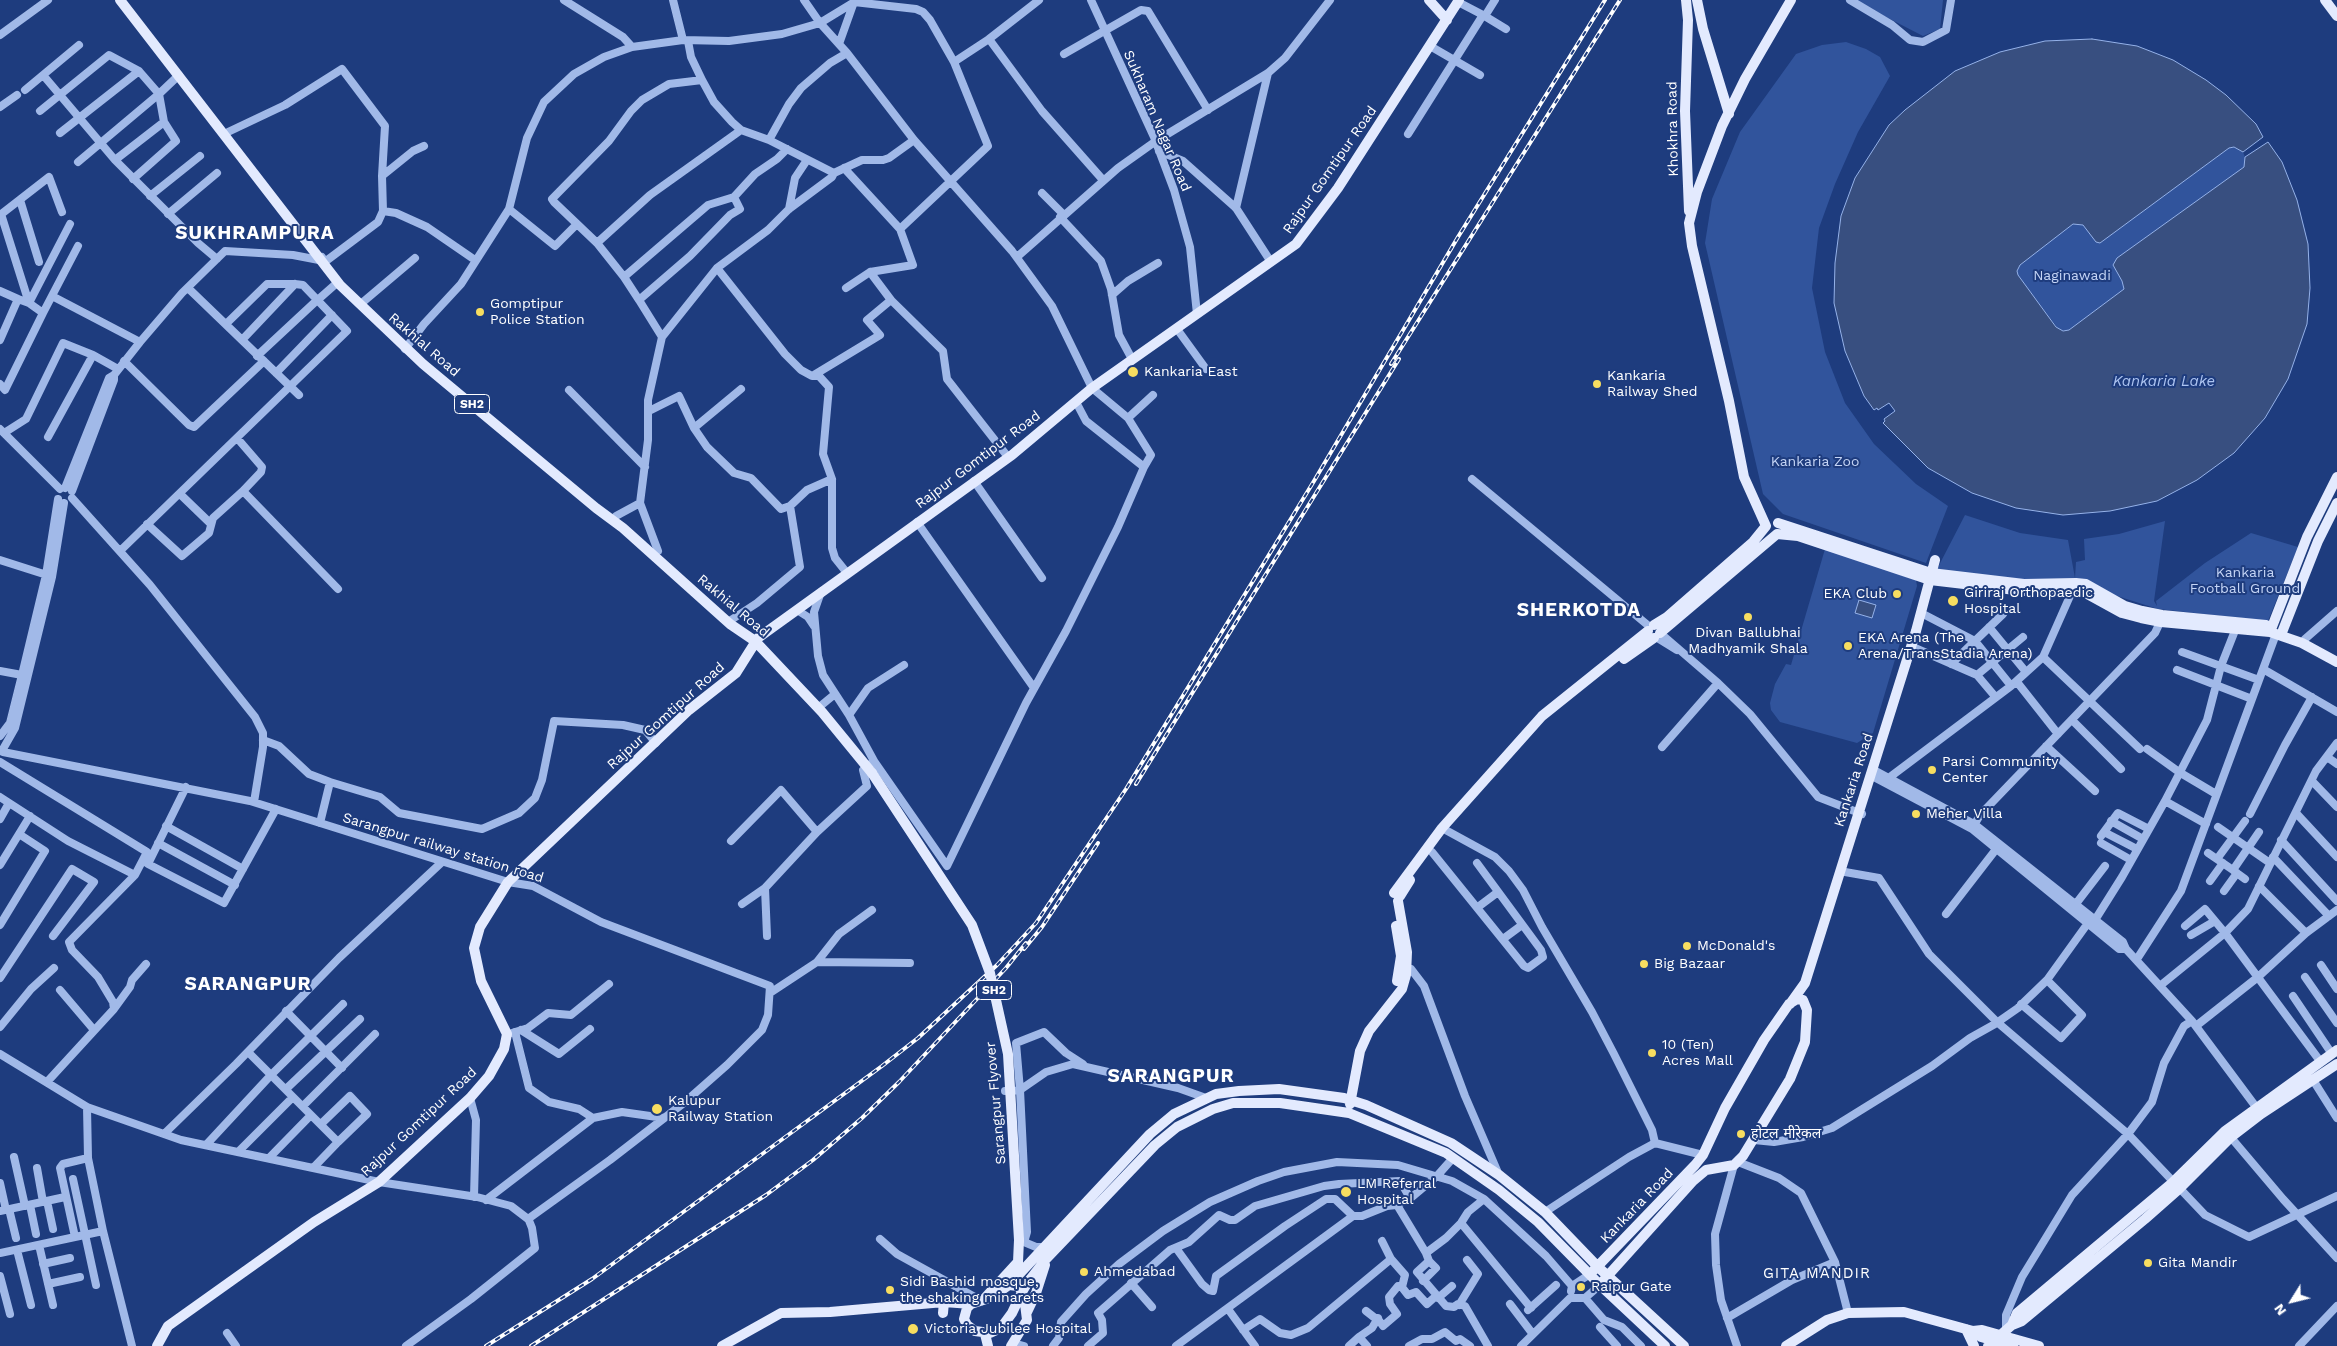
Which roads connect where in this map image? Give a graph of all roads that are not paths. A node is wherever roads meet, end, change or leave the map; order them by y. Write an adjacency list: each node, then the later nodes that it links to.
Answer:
1 (48, 0): 27 (street)
2 (120, 0): 41 (main road, Rakhial Road / SH2)
3 (126, 0): 57 (main road, Rakhial Road / SH2)
4 (564, 0): 33 (street)
5 (673, 0): 29 (street)
6 (804, 0): 24 (street)
7 (1039, 0): 28 (street)
8 (1091, 0): 26 (street, Sukharam Nagar Road)
9 (1330, 0): 39 (street)
10 (1429, 0): 23 (main road)
11 (1495, 0): 21 (street)
12 (1686, 0): 78 (main road, Khokhra Road)
13 (1696, 0): 45 (main road)
14 (1791, 0): 43 (main road)
15 (1797, 0): 53 (main road)
16 (1850, 0): 17 (street)
17 (1951, 0)
18 (2325, 0): 22 (main road)
19 (856, 1): 24 (street); 30 (street); 37 (street)
20 (1459, 1): 21 (street); 23 (main road, Rajpur Gomtipur Road)
21 (1484, 15): 25 (street); 36 (street)
22 (2337, 16)
23 (1447, 20): 32 (main road, Rajpur Gomtipur Road)
24 (820, 23): 29 (street); 30 (street)
25 (1506, 29)
26 (1105, 30): 35 (street); 51 (street); 63 (street, Sukharam Nagar Road)
27 (0, 35)
28 (989, 39): 37 (street); 76 (street)
29 (685, 41): 33 (street); 44 (street)
30 (838, 44): 34 (street)
31 (79, 45): 40 (street)
32 (1430, 46): 36 (street); 105 (main road, Rajpur Gomtipur Road)
33 (632, 47): 86 (street)
34 (847, 53): 60 (street); 61 (street)
35 (1064, 54)
36 (1455, 60): 42 (street); 59 (street)
37 (954, 62): 77 (street)
38 (139, 71): 47 (street); 49 (street); 54 (street)
39 (1268, 73): 51 (street); 84 (street)
40 (43, 75): 46 (street); 49 (street)
41 (178, 75): 47 (street); 102 (main road, Rakhial Road / SH2)
42 (1480, 75)
43 (1745, 79): 45 (main road); 53 (main road)
44 (702, 80): 56 (street); 94 (street)
45 (1719, 80): 53 (main road)
46 (25, 90)
47 (159, 94): 55 (street); 62 (street)
48 (17, 95): 50 (street)
49 (60, 95): 52 (street); 54 (street)
50 (0, 108)
51 (1208, 110): 63 (street)
52 (40, 112)
53 (1729, 116): 83 (main road)
54 (80, 118): 58 (street); 62 (street)
55 (164, 122): 68 (street); 75 (street)
56 (741, 130): 60 (street); 97 (street)
57 (228, 132): 74 (street); 102 (main road, Rakhial Road / SH2)
58 (60, 134)
59 (1408, 134)
60 (769, 140): 65 (street)
61 (914, 140): 71 (street); 77 (street)
62 (101, 142): 68 (street); 70 (street)
63 (1156, 142): 66 (street, Sukharam Nagar Road); 76 (street)
64 (424, 146): 74 (street)
65 (786, 149): 69 (street); 81 (street)
66 (1159, 151): 84 (street); 125 (street, Sukharam Nagar Road)
67 (200, 156): 80 (street)
68 (115, 160): 75 (street)
69 (807, 160): 73 (street); 85 (street)
70 (78, 162)
71 (844, 168): 73 (street); 95 (street)
72 (217, 173): 90 (street)
73 (834, 173): 85 (street)
74 (382, 176): 87 (street)
75 (133, 179): 80 (street)
76 (1103, 180): 91 (street)
77 (950, 182): 95 (street); 99 (street)
78 (1688, 191): 83 (main road); 92 (main road, Khokhra Road)
79 (1042, 193): 91 (street)
80 (150, 196): 90 (street)
81 (734, 197): 109 (street); 119 (street)
82 (20, 200): 88 (street); 89 (street); 104 (street)
83 (1697, 204): 92 (main road); 96 (main road)
84 (1236, 208): 105 (street)
85 (789, 209): 107 (street)
86 (509, 210): 94 (street); 103 (street)
87 (383, 211): 102 (street); 103 (street)
88 (62, 212)
89 (1, 214): 122 (street)
90 (168, 214): 101 (street)
91 (1061, 216): 99 (street); 115 (street)
92 (1689, 223): 96 (main road, Khokhra Road)
93 (70, 224): 122 (street)
94 (576, 224): 97 (street)
95 (900, 229): 108 (street)
96 (1694, 241): 174 (main road)
97 (597, 243): 109 (street)
98 (78, 246): 116 (street)
99 (1017, 257): 144 (street)
100 (415, 258): 121 (street)
101 (217, 259): 102 (street); 112 (street)
102 (322, 259): 110 (main road, Rakhial Road / SH2); 121 (main road, Rakhial Road / SH2)
103 (475, 260): 133 (street)
104 (39, 262)
105 (1271, 262): 125 (main road, Rajpur Gomtipur Road)
106 (1158, 263): 115 (street)
107 (717, 268): 129 (street); 141 (street)
108 (870, 272): 113 (street); 120 (street)
109 (624, 277): 119 (street)
110 (338, 282): 117 (street); 133 (main road, Rakhial Road / SH2)
111 (295, 284): 126 (street); 127 (street); 131 (street)
112 (188, 288): 127 (street); 132 (street)
113 (846, 288)
114 (0, 291): 118 (street)
115 (1112, 295): 136 (street)
116 (52, 296): 124 (street); 132 (street)
117 (321, 297)
118 (18, 298): 122 (street); 130 (street)
119 (639, 300): 129 (street)
120 (891, 300): 141 (street); 156 (street)
121 (363, 302): 133 (main road, Rakhial Road / SH2)
122 (29, 303): 124 (street)
123 (314, 303): 135 (street)
124 (43, 313): 142 (street)
125 (1197, 314): 128 (main road, Rajpur Gomtipur Road)
126 (332, 315): 140 (street); 143 (street)
127 (227, 323): 131 (street)
128 (1177, 328): 136 (main road, Rajpur Gomtipur Road); 138 (street)
129 (662, 337): 150 (street)
130 (0, 340)
131 (242, 340): 135 (street)
132 (140, 342): 137 (street)
133 (407, 347): 170 (main road, Rakhial Road / SH2); 199 (main road, Rakhial Road / SH2)
134 (93, 355): 139 (street); 153 (street); 154 (street)
135 (260, 358): 137 (street); 140 (street)
136 (1132, 360): 144 (main road, Rajpur Gomtipur Road)
137 (124, 361): 139 (street)
138 (1206, 369)
139 (116, 372): 164 (street)
140 (276, 373): 143 (street)
141 (812, 376): 160 (street)
142 (0, 384)
143 (290, 387): 147 (street); 155 (street)
144 (1092, 388): 149 (main road, Rajpur Gomtipur Road); 151 (street)
145 (741, 389): 152 (street)
146 (569, 390): 157 (street)
147 (300, 395)
148 (1153, 395): 151 (street)
149 (1076, 402): 156 (main road, Rajpur Gomtipur Road); 158 (street)
150 (649, 411): 152 (street); 157 (street)
151 (1128, 418): 158 (street)
152 (694, 428): 169 (street)
153 (2, 431): 164 (street)
154 (48, 437)
155 (237, 438): 163 (street); 165 (street)
156 (1008, 458): 162 (main road, Rajpur Gomtipur Road)
157 (645, 467): 167 (street)
158 (1144, 467): 223 (street)
159 (2337, 477): 196 (main road)
160 (832, 479): 169 (street); 180 (street)
161 (1472, 479): 197 (street)
162 (974, 481): 171 (main road, Rajpur Gomtipur Road); 183 (street)
163 (243, 491): 172 (street); 185 (street)
164 (67, 492): 166 (street); 166 (street); 176 (street)
165 (180, 494): 172 (street); 173 (street)
166 (61, 501): 181 (street)
167 (640, 503): 170 (street); 177 (street)
168 (2337, 504): 196 (main road)
169 (790, 506): 192 (street)
170 (616, 516): 177 (main road, Rakhial Road / SH2)
171 (917, 522): 180 (main road, Rajpur Gomtipur Road); 223 (street)
172 (210, 523): 173 (street)
173 (147, 524): 176 (street)
174 (1773, 524): 175 (main road); 182 (main road); 197 (main road)
175 (1777, 534): 182 (main road); 197 (main road)
176 (120, 551): 235 (street)
177 (658, 551): 192 (main road, Rakhial Road / SH2)
178 (0, 560): 181 (street)
179 (1935, 560): 182 (main road, Kankaria Road)
180 (847, 574): 186 (main road, Rajpur Gomtipur Road)
181 (49, 576): 216 (street); 240 (street)
182 (1932, 576): 184 (main road); 190 (main road); 247 (main road, Kankaria Road)
183 (1042, 578)
184 (2074, 586): 191 (main road); 206 (street)
185 (338, 589)
186 (821, 592): 187 (main road, Rajpur Gomtipur Road); 193 (street)
187 (797, 610): 193 (street); 199 (main road, Rajpur Gomtipur Road)
188 (2337, 612): 200 (street)
189 (2003, 614): 194 (street)
190 (1925, 615): 201 (street); 202 (main road)
191 (2162, 618): 195 (main road); 196 (main road); 228 (street)
192 (731, 620): 199 (main road, Rakhial Road / SH2)
193 (814, 626): 224 (street)
194 (1989, 627): 201 (street); 203 (street)
195 (2236, 628): 196 (main road); 211 (street)
196 (2276, 631): 200 (main road); 207 (main road); 212 (street)
197 (1654, 632): 221 (street); 271 (main road)
198 (2023, 637): 203 (street)
199 (757, 640): 229 (main road, Rakhial Road / SH2); 236 (main road, Rajpur Gomtipur Road)
200 (2305, 640): 205 (main road)
201 (1974, 641): 208 (street); 209 (street)
202 (1915, 648): 209 (street); 247 (main road)
203 (2008, 650): 208 (street); 215 (street)
204 (2182, 652): 211 (street)
205 (2337, 656)
206 (2043, 658): 215 (street); 228 (street)
207 (2337, 662)
208 (1992, 663): 217 (street); 219 (street)
209 (1952, 664): 217 (street)
210 (904, 665): 231 (street)
211 (2221, 666): 218 (street); 222 (street)
212 (2264, 669): 218 (street); 226 (street)
213 (0, 670): 216 (street)
214 (2177, 670): 222 (street)
215 (2026, 672): 220 (street)
216 (22, 675): 234 (street)
217 (1977, 675): 225 (street)
218 (2259, 680): 227 (street)
219 (2008, 682)
220 (2017, 682): 233 (street); 248 (street)
221 (1718, 683): 239 (street); 261 (street)
222 (2216, 685): 227 (street); 246 (street)
223 (1034, 688): 244 (street)
224 (835, 694): 229 (street); 231 (street)
225 (1993, 694)
226 (2312, 697): 230 (street); 276 (street)
227 (2252, 699): 253 (street)
228 (2089, 701): 232 (street); 246 (street)
229 (818, 708): 244 (main road, Rakhial Road / SH2)
230 (2337, 712)
231 (849, 715): 244 (street)
232 (2072, 720): 233 (street); 245 (street)
233 (2058, 734): 238 (street)
234 (0, 736)
235 (263, 740): 249 (street); 256 (street)
236 (656, 743): 249 (street); 301 (main road, Rajpur Gomtipur Road)
237 (2337, 743): 241 (street)
238 (2046, 746): 252 (street); 268 (street)
239 (1662, 747)
240 (1, 750): 251 (street, Sarangpur railway station road)
241 (2327, 757): 243 (street); 250 (street)
242 (0, 762): 285 (street)
243 (2337, 764)
244 (871, 767): 272 (street); 432 (main road, Sarangpur Flyover / SH2, bridge)
245 (2121, 769)
246 (2179, 772): 253 (street); 255 (street)
247 (1873, 773): 248 (street); 261 (main road); 268 (street)
248 (1890, 777): 268 (street)
249 (330, 782): 265 (street)
250 (2312, 782): 258 (street); 260 (street)
251 (186, 787): 256 (street, Sarangpur railway station road); 267 (street)
252 (2095, 791)
253 (2216, 794): 266 (street)
254 (0, 797): 257 (street)
255 (2165, 800): 266 (street); 270 (street)
256 (254, 802): 259 (street, Sarangpur railway station road)
257 (9, 803): 262 (street); 263 (street)
258 (2337, 807)
259 (276, 809): 265 (street, Sarangpur railway station road); 295 (street)
260 (2296, 813): 278 (street); 287 (street)
261 (1861, 814): 297 (main road); 345 (main road, Kankaria Road)
262 (30, 816): 274 (street); 298 (street)
263 (0, 819)
264 (2111, 821): 270 (street); 275 (street); 277 (street)
265 (320, 823): 291 (street, Sarangpur railway station road)
266 (2206, 824): 327 (street)
267 (166, 826): 280 (street); 295 (street)
268 (1973, 826): 281 (street); 310 (street)
269 (2218, 827): 276 (street)
270 (2149, 829): 277 (street)
271 (1445, 830): 284 (main road); 307 (main road); 391 (street)
272 (817, 832): 279 (street); 304 (street)
273 (2259, 832): 282 (street)
274 (19, 834): 293 (street); 318 (street)
275 (2102, 837): 283 (street); 288 (street)
276 (2233, 837): 282 (street); 290 (street)
277 (2143, 839): 283 (street)
278 (2281, 840): 289 (street); 308 (street)
279 (731, 841)
280 (158, 843): 285 (street); 302 (street)
281 (1997, 848): 314 (street); 317 (street)
282 (2249, 848): 289 (street); 296 (street)
283 (2137, 849): 288 (street)
284 (1432, 852): 307 (main road); 311 (street)
285 (150, 853): 298 (street); 302 (street)
286 (2208, 853): 290 (street)
287 (2337, 857)
288 (2131, 860): 317 (street)
289 (2272, 860): 303 (street); 315 (street)
290 (2220, 861): 296 (street); 300 (street)
291 (442, 862): 301 (street, Sarangpur railway station road); 349 (street)
292 (1477, 863): 306 (street)
293 (0, 865)
294 (2105, 866): 310 (street)
295 (243, 869): 302 (street)
296 (2235, 871): 299 (street); 305 (street)
297 (1845, 872): 348 (main road); 351 (street)
298 (136, 875): 347 (street)
299 (2246, 878)
300 (2210, 881)
301 (508, 882): 342 (street, Sarangpur railway station road); 357 (main road, Rajpur Gomtipur Road)
302 (235, 885)
303 (2259, 886): 321 (street); 322 (street)
304 (765, 888): 309 (street); 325 (street)
305 (2224, 891)
306 (1498, 892): 311 (street); 319 (street)
307 (1396, 897): 333 (main road)
308 (2337, 901)
309 (742, 904)
310 (2075, 905): 317 (street)
311 (1478, 907): 326 (street)
312 (872, 910): 328 (street)
313 (2337, 910): 315 (street)
314 (1946, 914)
315 (2330, 916): 322 (street)
316 (2215, 921): 320 (street); 321 (street); 323 (street)
317 (2092, 922): 327 (street); 337 (street)
318 (0, 925)
319 (1522, 925): 326 (street); 326 (street)
320 (2186, 926)
321 (2225, 933): 334 (street); 339 (street)
322 (2306, 933): 334 (street)
323 (2191, 935)
324 (53, 936): 336 (street)
325 (768, 936)
326 (1503, 940)
327 (2137, 959): 339 (street)
328 (817, 962): 329 (street); 342 (street)
329 (910, 963)
330 (146, 964): 347 (street)
331 (2321, 965): 340 (street)
332 (54, 968): 354 (street)
333 (1403, 968): 376 (main road); 403 (street)
334 (2258, 977): 352 (street); 364 (street)
335 (2305, 977): 353 (street)
336 (0, 978)
337 (2047, 980): 346 (street); 346 (street)
338 (609, 984): 357 (street)
339 (2161, 985): 352 (street)
340 (2337, 989)
341 (60, 990): 356 (street)
342 (770, 993): 383 (street)
343 (2293, 996): 362 (street)
344 (343, 1004): 359 (street)
345 (1789, 1004): 348 (main road); 394 (main road, Kankaria Road)
346 (2021, 1004): 351 (street)
347 (114, 1009): 356 (street)
348 (1807, 1010): 389 (main road)
349 (286, 1011): 359 (street); 360 (street)
350 (360, 1020): 361 (street)
351 (1997, 1022): 387 (street); 389 (street)
352 (2194, 1023): 379 (street); 387 (street)
353 (2337, 1023)
354 (0, 1027)
355 (590, 1029): 357 (street)
356 (94, 1030): 370 (street)
357 (514, 1032): 374 (main road, Rajpur Gomtipur Road); 382 (street)
358 (375, 1034): 367 (street)
359 (311, 1036): 361 (street); 368 (street)
360 (248, 1052): 368 (street); 386 (street)
361 (326, 1052): 367 (street); 371 (street)
362 (2334, 1052): 364 (main road)
363 (0, 1054): 370 (street)
364 (2320, 1061): 379 (main road)
365 (2337, 1064): 369 (main road)
366 (1084, 1065): 372 (street); 372 (street); 375 (street)
367 (342, 1068): 377 (street)
368 (271, 1075): 371 (street); 392 (street)
369 (2313, 1080): 379 (main road); 384 (street)
370 (47, 1082): 378 (street)
371 (286, 1089): 373 (street)
372 (1020, 1090): 432 (street); 445 (street)
373 (293, 1097): 377 (street); 393 (street)
374 (470, 1098): 406 (main road, Rajpur Gomtipur Road); 412 (street)
375 (1206, 1098): 376 (main road); 435 (main road)
376 (1347, 1099): 380 (main road); 403 (main road)
377 (303, 1106): 381 (street)
378 (87, 1107): 386 (street); 396 (street)
379 (2259, 1111): 388 (main road)
380 (1346, 1113): 398 (main road); 442 (main road)
381 (311, 1115): 385 (street); 397 (street)
382 (593, 1118): 383 (street); 415 (street)
383 (664, 1118): 423 (street)
384 (2337, 1118)
385 (321, 1124): 390 (street); 390 (street)
386 (164, 1134): 392 (street)
387 (2128, 1134): 409 (street); 488 (street)
388 (2228, 1134): 409 (main road); 422 (street)
389 (1754, 1140): 399 (main road)
390 (338, 1142): 400 (street)
391 (1655, 1143): 394 (street); 420 (street)
392 (206, 1145): 393 (street)
393 (238, 1152): 397 (street)
394 (1703, 1155): 402 (main road); 448 (main road, Kankaria Road)
395 (14, 1157): 417 (street)
396 (88, 1158): 411 (street); 426 (street)
397 (269, 1158): 400 (street)
398 (1453, 1158): 404 (street); 448 (main road)
399 (1736, 1163): 402 (main road); 407 (street); 446 (street)
400 (314, 1167): 406 (street)
401 (37, 1168): 416 (street)
402 (1718, 1168): 407 (street); 450 (main road)
403 (1498, 1175): 420 (main road)
404 (1437, 1176): 413 (street); 414 (street); 499 (street)
405 (72, 1179): 428 (street)
406 (379, 1182): 412 (street); 494 (main road, Rajpur Gomtipur Road)
407 (1729, 1182): 481 (street)
408 (0, 1183): 419 (street)
409 (2176, 1186): 422 (street); 488 (main road)
410 (2337, 1196): 422 (street)
411 (65, 1197): 416 (street); 429 (street)
412 (474, 1197): 415 (street)
413 (1410, 1198): 418 (street); 436 (street)
414 (1484, 1199): 424 (street); 461 (street)
415 (486, 1200): 423 (street)
416 (45, 1201): 417 (street); 425 (street)
417 (27, 1205): 419 (street); 427 (street)
418 (1398, 1205): 421 (street); 438 (street)
419 (5, 1210): 430 (street)
420 (1545, 1212): 448 (main road)
421 (1353, 1216): 436 (street); 475 (street)
422 (2298, 1216): 441 (street)
423 (528, 1218): 496 (street)
424 (1461, 1223): 438 (street); 457 (street)
425 (53, 1229)
426 (103, 1231): 428 (street); 493 (street)
427 (36, 1234)
428 (85, 1235): 429 (street); 455 (street)
429 (75, 1237): 434 (street)
430 (16, 1238)
431 (880, 1239): 466 (street)
432 (1022, 1241): 435 (street); 445 (main road, Sarangpur Flyover / SH2)
433 (1382, 1241): 443 (street)
434 (39, 1245): 437 (street); 447 (street)
435 (1045, 1247): 445 (main road)
436 (1176, 1248): 453 (street)
437 (17, 1250): 439 (street); 471 (street)
438 (1426, 1253): 463 (street)
439 (0, 1254)
440 (70, 1258): 447 (street)
441 (2337, 1258)
442 (1046, 1259): 452 (main road); 477 (main road)
443 (1391, 1259): 459 (street); 484 (street)
444 (1467, 1260): 469 (street)
445 (1022, 1262): 452 (main road, Sarangpur Flyover); 456 (main road); 466 (main road)
446 (1835, 1262): 479 (street); 481 (street)
447 (43, 1264): 454 (street)
448 (1594, 1271): 450 (main road); 458 (main road); 461 (street)
449 (0, 1276): 480 (street)
450 (1607, 1276): 458 (main road); 511 (main road)
451 (80, 1278): 454 (street)
452 (1028, 1282): 462 (main road)
453 (1131, 1283): 474 (street); 500 (street)
454 (48, 1284): 472 (street)
455 (96, 1285)
456 (1009, 1285): 462 (main road); 466 (main road)
457 (1556, 1285)
458 (1600, 1285): 465 (street); 510 (main road)
459 (1402, 1286): 463 (street); 482 (street)
460 (1452, 1286): 463 (street)
461 (1572, 1286): 464 (street)
462 (1022, 1292): 477 (main road); 490 (main road)
463 (1437, 1297): 469 (street)
464 (1570, 1298): 465 (street); 487 (street)
465 (1585, 1298): 509 (street)
466 (982, 1301): 468 (main road)
467 (944, 1302): 468 (main road); 478 (main road); 497 (main road)
468 (971, 1304): 490 (main road)
469 (1460, 1304): 507 (street)
470 (1510, 1304): 487 (street)
471 (31, 1305)
472 (53, 1305)
473 (2337, 1306): 517 (street)
474 (1152, 1307)
475 (1228, 1309): 484 (street); 501 (street)
476 (1366, 1311): 482 (street)
477 (1027, 1312): 491 (main road)
478 (943, 1313)
479 (1848, 1313): 485 (main road); 513 (main road)
480 (10, 1314)
481 (1727, 1318): 512 (street)
482 (1378, 1319): 489 (street)
483 (1600, 1327): 492 (street)
484 (1243, 1330): 502 (street)
485 (1970, 1330): 488 (main road); 514 (main road)
486 (226, 1333): 495 (street)
487 (1532, 1333): 508 (street)
488 (2000, 1335): 515 (main road); 516 (main road)
489 (1359, 1337): 503 (street); 504 (street)
490 (988, 1342)
491 (1012, 1345): 498 (street)
492 (1614, 1345)
493 (132, 1346)
494 (157, 1346)
495 (236, 1346)
496 (406, 1346)
497 (722, 1346)
498 (1024, 1346)
499 (1053, 1346)
500 (1088, 1346)
501 (1176, 1346)
502 (1255, 1346)
503 (1349, 1346)
504 (1367, 1346)
505 (1406, 1346): 506 (street)
506 (1470, 1346)
507 (1488, 1346)
508 (1521, 1346)
509 (1641, 1346)
510 (1665, 1346)
511 (1684, 1346)
512 (1738, 1346)
513 (1786, 1346)
514 (1974, 1346)
515 (2013, 1346)
516 (2039, 1346)
517 (2299, 1346)

